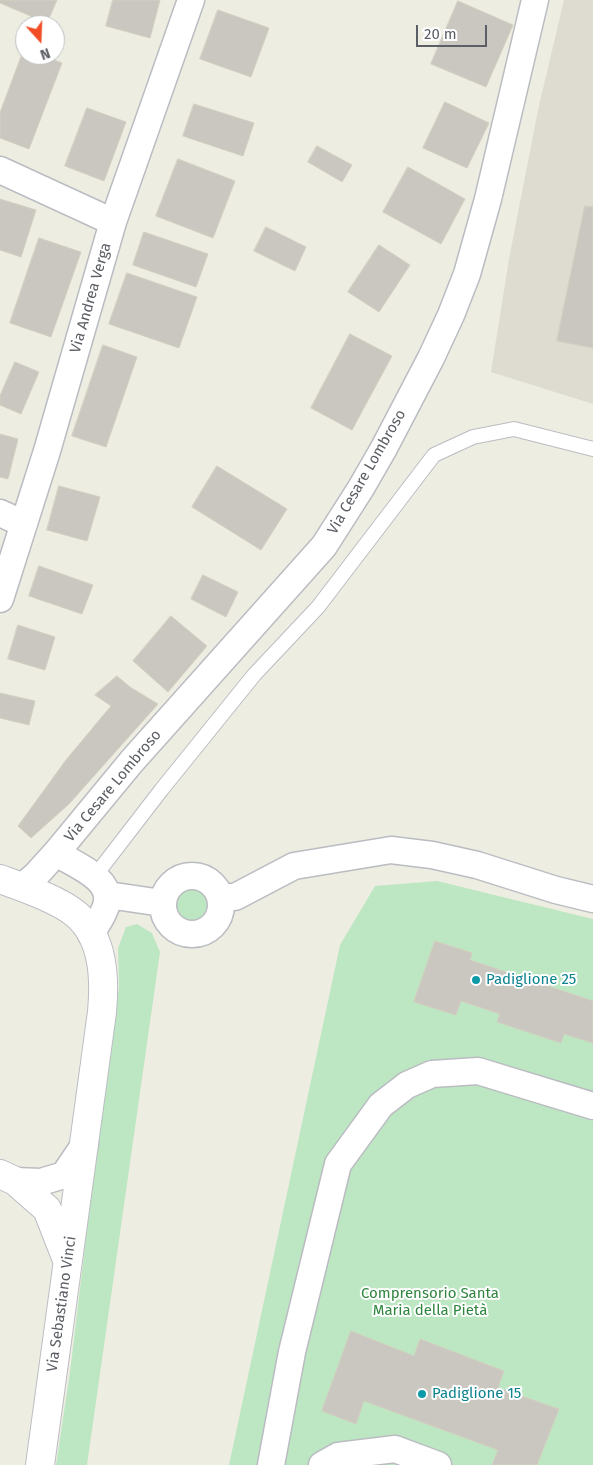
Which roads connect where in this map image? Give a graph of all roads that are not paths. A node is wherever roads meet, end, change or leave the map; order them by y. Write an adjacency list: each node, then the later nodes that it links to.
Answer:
1 (191, 0): 4 (street, Via Andrea Verga)
2 (535, 0): 9 (street, Via Cesare Lombroso)
3 (0, 170): 4 (street)
4 (113, 222): 7 (street, Via Andrea Verga)
5 (593, 449): 11 (lane)
6 (0, 513): 7 (street)
7 (24, 524): 8 (street, Via Andrea Verga)
8 (0, 598)
9 (56, 853): 10 (street, Via Cesare Lombroso); 11 (street)
10 (11, 883): 15 (street, Via Sebastiano Vinci)
11 (102, 886): 14 (street); 15 (street)
12 (220, 897): 13 (street); 14 (street); 14 (street)
13 (593, 899)
14 (162, 904)
15 (91, 934): 17 (street, Via Sebastiano Vinci)
16 (593, 1106): 21 (street)
17 (85, 1144): 18 (street, Via Sebastiano Vinci); 19 (street, Via Sebastiano Vinci)
18 (8, 1178): 19 (street)
19 (68, 1262): 20 (street, Via Sebastiano Vinci)
20 (40, 1465)
21 (271, 1465)
22 (322, 1465): 23 (street)
23 (438, 1465)

